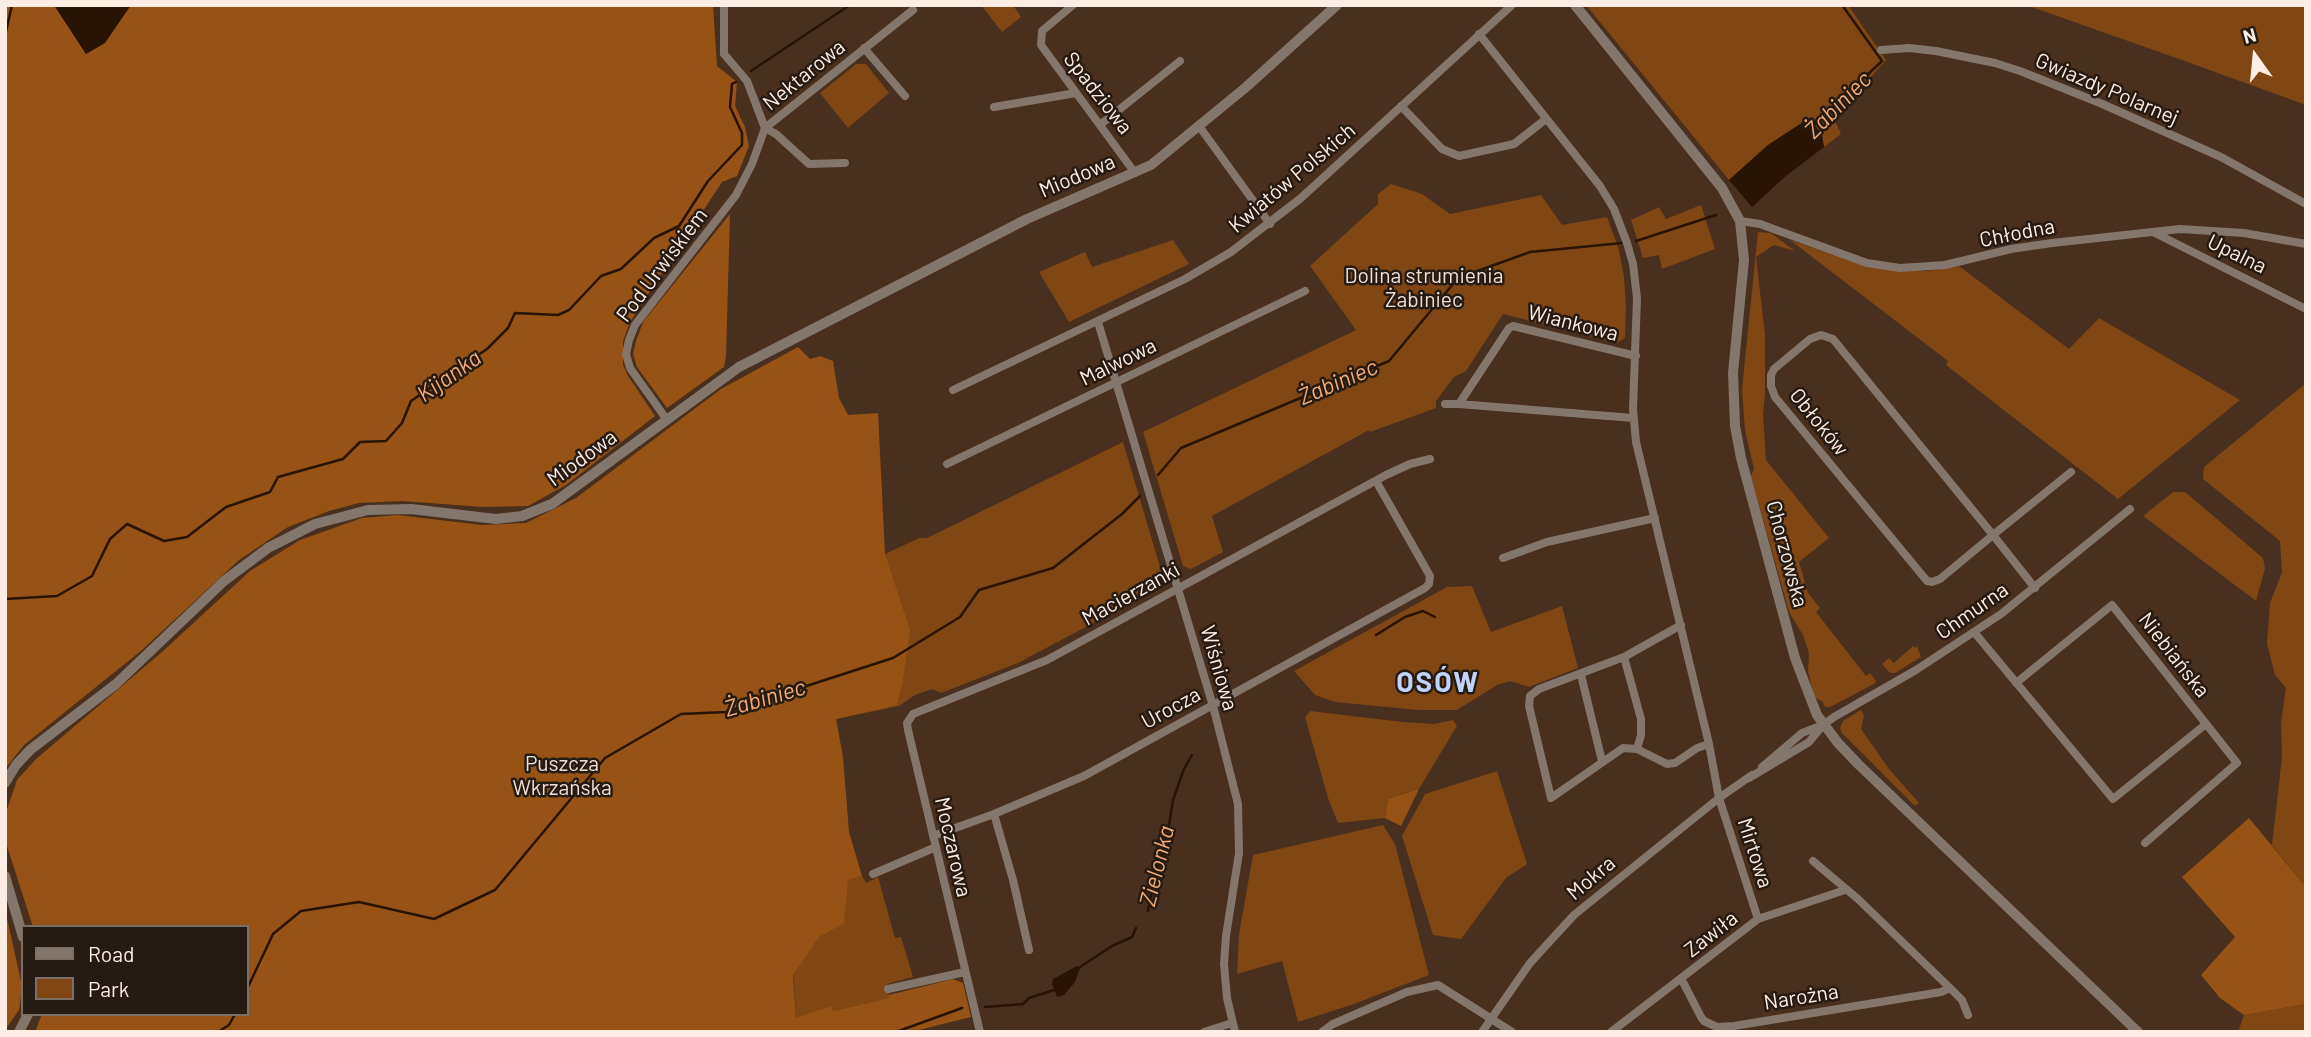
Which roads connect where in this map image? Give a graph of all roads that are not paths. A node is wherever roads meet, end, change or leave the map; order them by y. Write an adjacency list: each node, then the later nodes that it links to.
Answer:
1 (724, 5): 18 (street)
2 (1073, 5): 11 (street, Spadziowa)
3 (1337, 5): 17 (street, Miodowa)
4 (1511, 5): 7 (street, Kwiatów Polskich)
5 (1574, 5): 22 (street, Chorzowska)
6 (913, 10): 8 (street, Nektarowa)
7 (1479, 34): 13 (street, Kwiatów Polskich); 15 (street, Mirtowa)
8 (864, 48): 12 (street, Nektarowa); 18 (street, Nektarowa)
9 (1881, 50): 21 (street, Gwiazdy Polarnej)
10 (1180, 61): 16 (street)
11 (1076, 93): 14 (street); 16 (street, Spadziowa)
12 (905, 96)
13 (1401, 106): 15 (street); 23 (street, Kwiatów Polskich)
14 (994, 107)
15 (1546, 119): 29 (street, Mirtowa)
16 (1100, 125): 20 (street, Spadziowa)
17 (1199, 126): 20 (street, Miodowa); 23 (street)
18 (765, 128): 19 (street); 35 (street, Pod Urwiskiem)
19 (845, 163)
20 (1135, 173): 35 (street, Miodowa)
21 (2306, 204)
22 (1740, 221): 24 (street, Chłodna); 53 (street, Chorzowska)
23 (1270, 224): 28 (street, Kwiatów Polskich)
24 (2153, 232): 25 (street, Chłodna); 27 (street, Upalna)
25 (2306, 244)
26 (1305, 291): 30 (street, Malwowa)
27 (2306, 309)
28 (1097, 322): 30 (street, Wiśniowa); 31 (street, Kwiatów Polskich)
29 (1636, 356): 33 (street, Wiankowa); 34 (street, Mirtowa)
30 (1117, 383): 37 (street, Malwowa); 44 (street, Wiśniowa)
31 (953, 390)
32 (1445, 404): 33 (street)
33 (1459, 404): 34 (street)
34 (1633, 418): 41 (street, Mirtowa)
35 (667, 420): 58 (street, Miodowa)
36 (1430, 459): 39 (street, Macierzanki)
37 (947, 464)
38 (2071, 472): 42 (street, Obłoków)
39 (1376, 481): 44 (street, Macierzanki); 51 (street, Urocza)
40 (2130, 509): 45 (street, Chmurna)
41 (1655, 518): 43 (street); 46 (street, Mirtowa)
42 (1993, 535): 42 (street, Obłoków); 45 (street, Obłoków)
43 (1503, 558)
44 (1177, 587): 51 (street, Wiśniowa); 54 (street, Macierzanki)
45 (2035, 588): 47 (street, Chmurna)
46 (1681, 625): 48 (street); 55 (street, Mirtowa)
47 (1974, 632): 50 (street, Niebiańska); 53 (street, Chmurna)
48 (1624, 657): 49 (street); 56 (street)
49 (1581, 675): 57 (street); 57 (street)
50 (2016, 683): 52 (street, Niebiańska); 52 (street, Niebiańska)
51 (1213, 706): 60 (street, Urocza); 78 (street, Wiśniowa)
52 (2206, 724): 62 (street, Niebiańska)
53 (1823, 725): 59 (street, Mokra); 86 (street, Chorzowska)
54 (908, 730): 61 (street, Moczarowa)
55 (1709, 744): 56 (street); 59 (street, Mirtowa)
56 (1637, 749): 57 (street)
57 (1602, 761)
58 (5, 783)
59 (1719, 798): 68 (street, Mirtowa); 77 (street, Mokra)
60 (994, 814): 61 (street, Urocza); 70 (street)
61 (933, 836): 63 (street, Moczarowa)
62 (2145, 843)
63 (936, 848): 65 (street); 71 (street, Moczarowa)
64 (1813, 861): 67 (street)
65 (873, 874)
66 (5, 876): 69 (street)
67 (1845, 890): 68 (street, Zawiła); 73 (street)
68 (1758, 919): 72 (street, Zawiła)
69 (21, 930)
70 (1029, 950)
71 (965, 972): 74 (street); 80 (street, Moczarowa)
72 (1682, 980): 73 (street, Narożna); 85 (street, Zawiła)
73 (1951, 988): 75 (street)
74 (888, 989)
75 (1968, 1015)
76 (26, 1016): 79 (street)
77 (1492, 1019): 82 (street); 83 (street, Mokra); 84 (street)
78 (1233, 1027): 81 (street)
79 (19, 1032)
80 (979, 1032)
81 (1204, 1032)
82 (1322, 1032)
83 (1482, 1032)
84 (1512, 1032)
85 (1611, 1032)
86 (2138, 1032)

